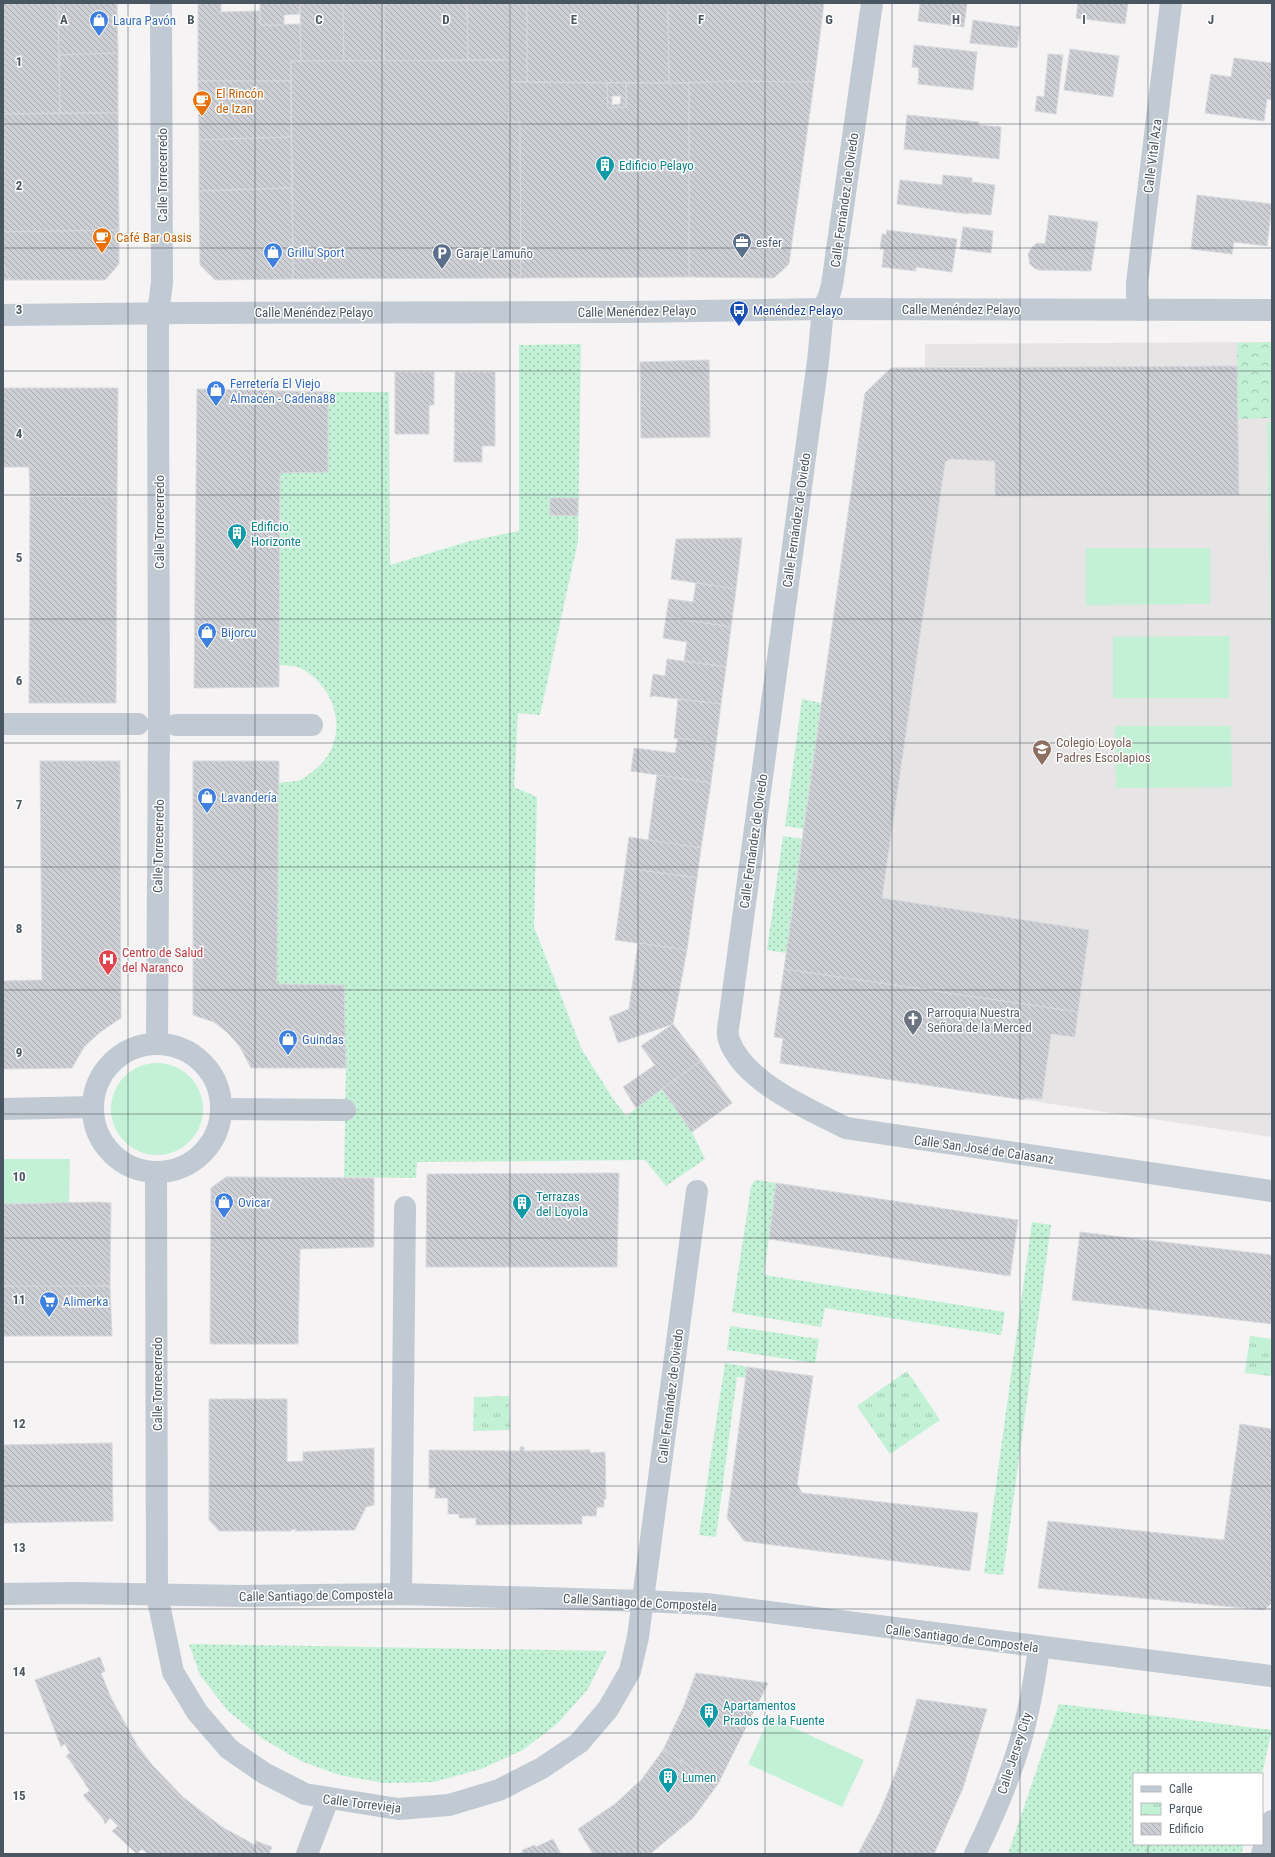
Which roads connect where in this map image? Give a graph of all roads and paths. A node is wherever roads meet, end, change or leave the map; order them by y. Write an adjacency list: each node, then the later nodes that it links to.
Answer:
1 (161, 3): 7 (street, Calle Torrecerredo)
2 (872, 3): 4 (street, Calle Fernández de Oviedo)
3 (1171, 3): 5 (street, Calle Vital Aza)
4 (823, 309): 5 (street, Calle Menéndez Pelayo); 7 (street, Calle Menéndez Pelayo); 13 (street, Calle Fernández de Oviedo)
5 (1141, 310): 6 (street, Calle Menéndez Pelayo)
6 (1272, 310)
7 (158, 314): 8 (street, Calle Menéndez Pelayo); 14 (street, Calle Torrecerredo)
8 (3, 315)
9 (3, 724): 10 (street)
10 (138, 724)
11 (176, 725): 12 (street)
12 (312, 725)
13 (728, 1038): 21 (street, Calle San José de Calasanz)
14 (157, 1042): 15 (street); 17 (street)
15 (92, 1107): 16 (street); 19 (street)
16 (3, 1109)
17 (222, 1109): 18 (street); 19 (street)
18 (345, 1110)
19 (156, 1173): 25 (street, Calle Torrecerredo)
20 (697, 1191): 26 (street, Calle Fernández de Oviedo)
21 (1272, 1191)
22 (405, 1207): 24 (street)
23 (3, 1594): 25 (street, Calle Santiago de Compostela)
24 (401, 1594): 25 (street, Calle Santiago de Compostela); 26 (street, Calle Santiago de Compostela)
25 (156, 1595): 29 (street, Calle Torrevieja)
26 (643, 1601): 27 (street, Calle Santiago de Compostela); 29 (street, Calle Torrevieja)
27 (1039, 1648): 28 (street, Calle Santiago de Compostela); 32 (street, Calle Jersey City)
28 (1272, 1676)
29 (328, 1799): 31 (street)
30 (1272, 1821): 33 (street)
31 (307, 1854)
32 (975, 1854)
33 (1262, 1854)

